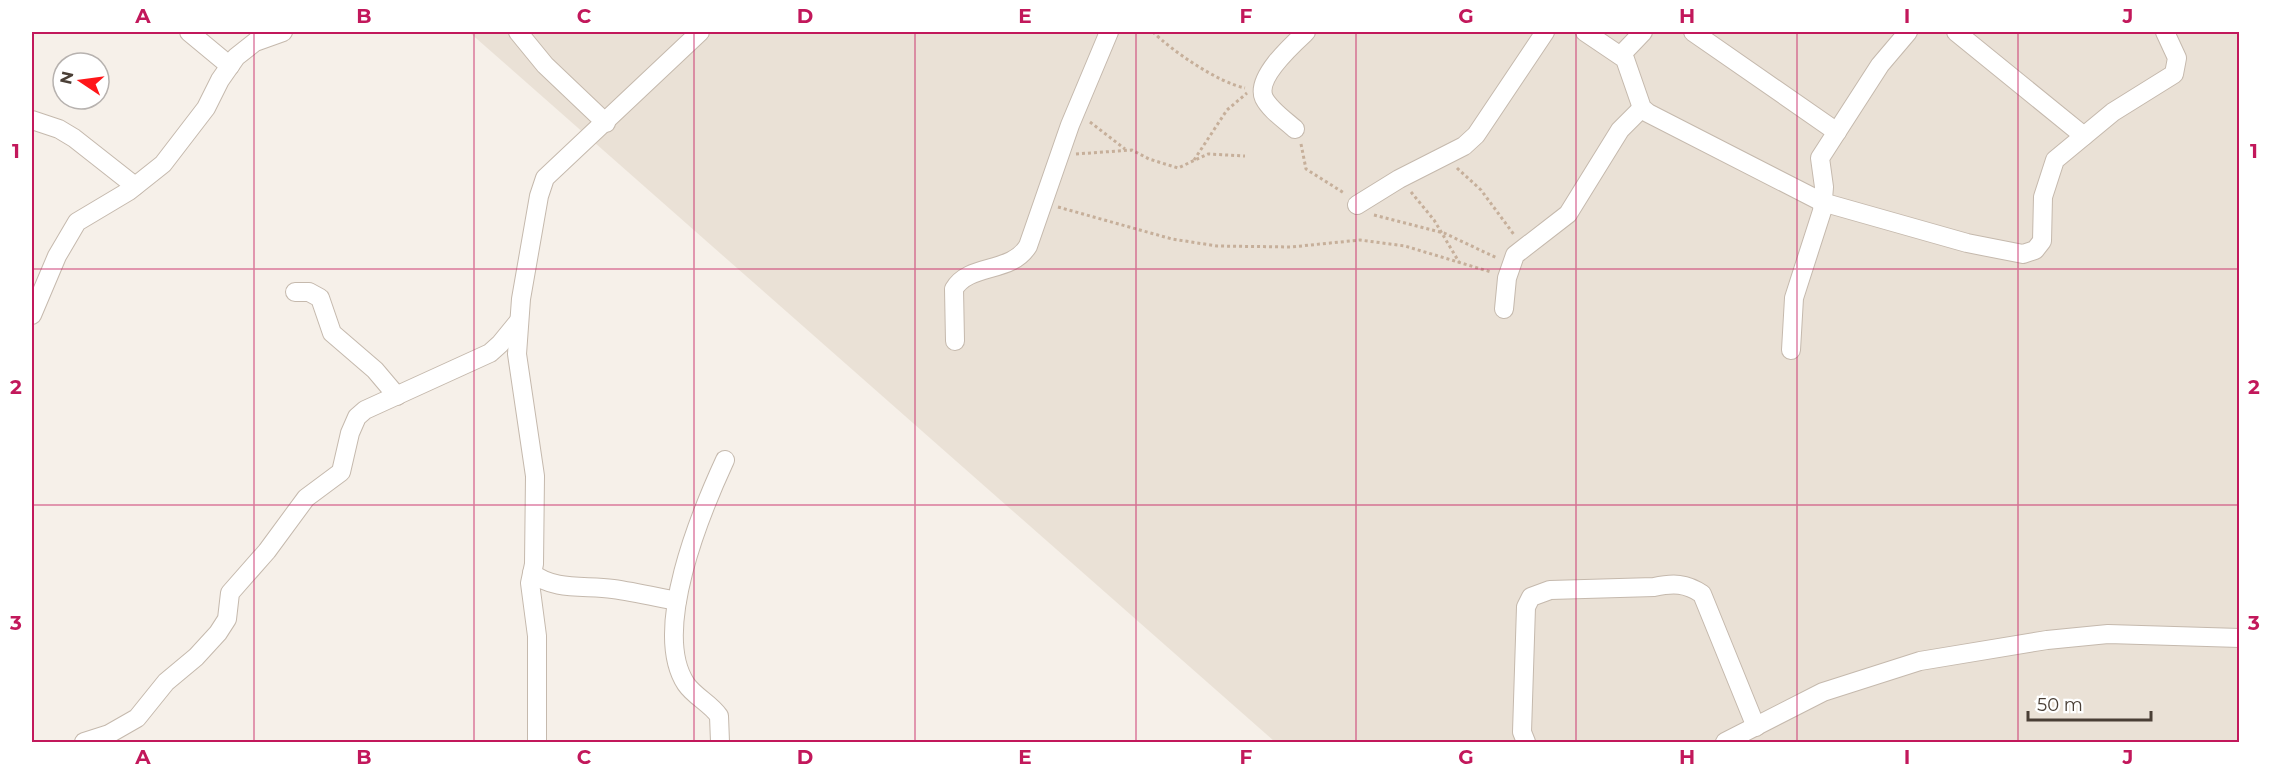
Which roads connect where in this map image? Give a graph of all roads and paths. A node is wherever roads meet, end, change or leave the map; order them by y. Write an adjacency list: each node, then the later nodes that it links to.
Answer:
1 (189, 32): 16 (street)
2 (283, 32): 16 (street)
3 (518, 32): 20 (street)
4 (700, 32): 20 (street)
5 (1109, 32): 17 (street)
6 (1153, 32): 28 (path)
7 (1306, 32): 21 (street)
8 (1545, 32): 27 (street)
9 (1585, 32): 15 (street)
10 (1643, 32): 15 (street)
11 (1693, 32): 22 (street)
12 (1908, 32): 22 (street)
13 (1956, 32): 23 (street)
14 (2165, 32): 23 (street)
15 (1621, 55): 18 (street)
16 (230, 66): 30 (street)
17 (1079, 106): 24 (path); 25 (street)
18 (1642, 108): 31 (street); 35 (street)
19 (32, 120): 30 (street)
20 (606, 123): 41 (street)
21 (1295, 129): 32 (path)
22 (1836, 132): 31 (street)
23 (2084, 136): 31 (street)
24 (1125, 149): 25 (path); 28 (path)
25 (1060, 156): 33 (street)
26 (1245, 156): 28 (path)
27 (1446, 156): 29 (street); 35 (path)
28 (1191, 164)
29 (1399, 179): 32 (street); 34 (path)
30 (135, 186): 40 (street)
31 (1822, 202): 43 (street)
32 (1357, 205): 34 (path)
33 (1041, 207): 36 (path); 42 (street)
34 (1444, 234): 36 (path); 37 (path)
35 (1523, 248): 37 (street)
36 (1459, 262): 37 (path)
37 (1509, 271): 39 (street)
38 (295, 292): 44 (street)
39 (1504, 309)
40 (32, 315)
41 (518, 322): 44 (street); 46 (street)
42 (955, 341)
43 (1791, 350)
44 (397, 396): 50 (street)
45 (725, 460): 47 (street)
46 (532, 573): 47 (street); 51 (street)
47 (677, 601): 52 (street)
48 (2240, 638): 49 (street)
49 (1756, 727): 53 (street); 54 (street)
50 (84, 742)
51 (537, 742)
52 (720, 742)
53 (1526, 742)
54 (1725, 742)

